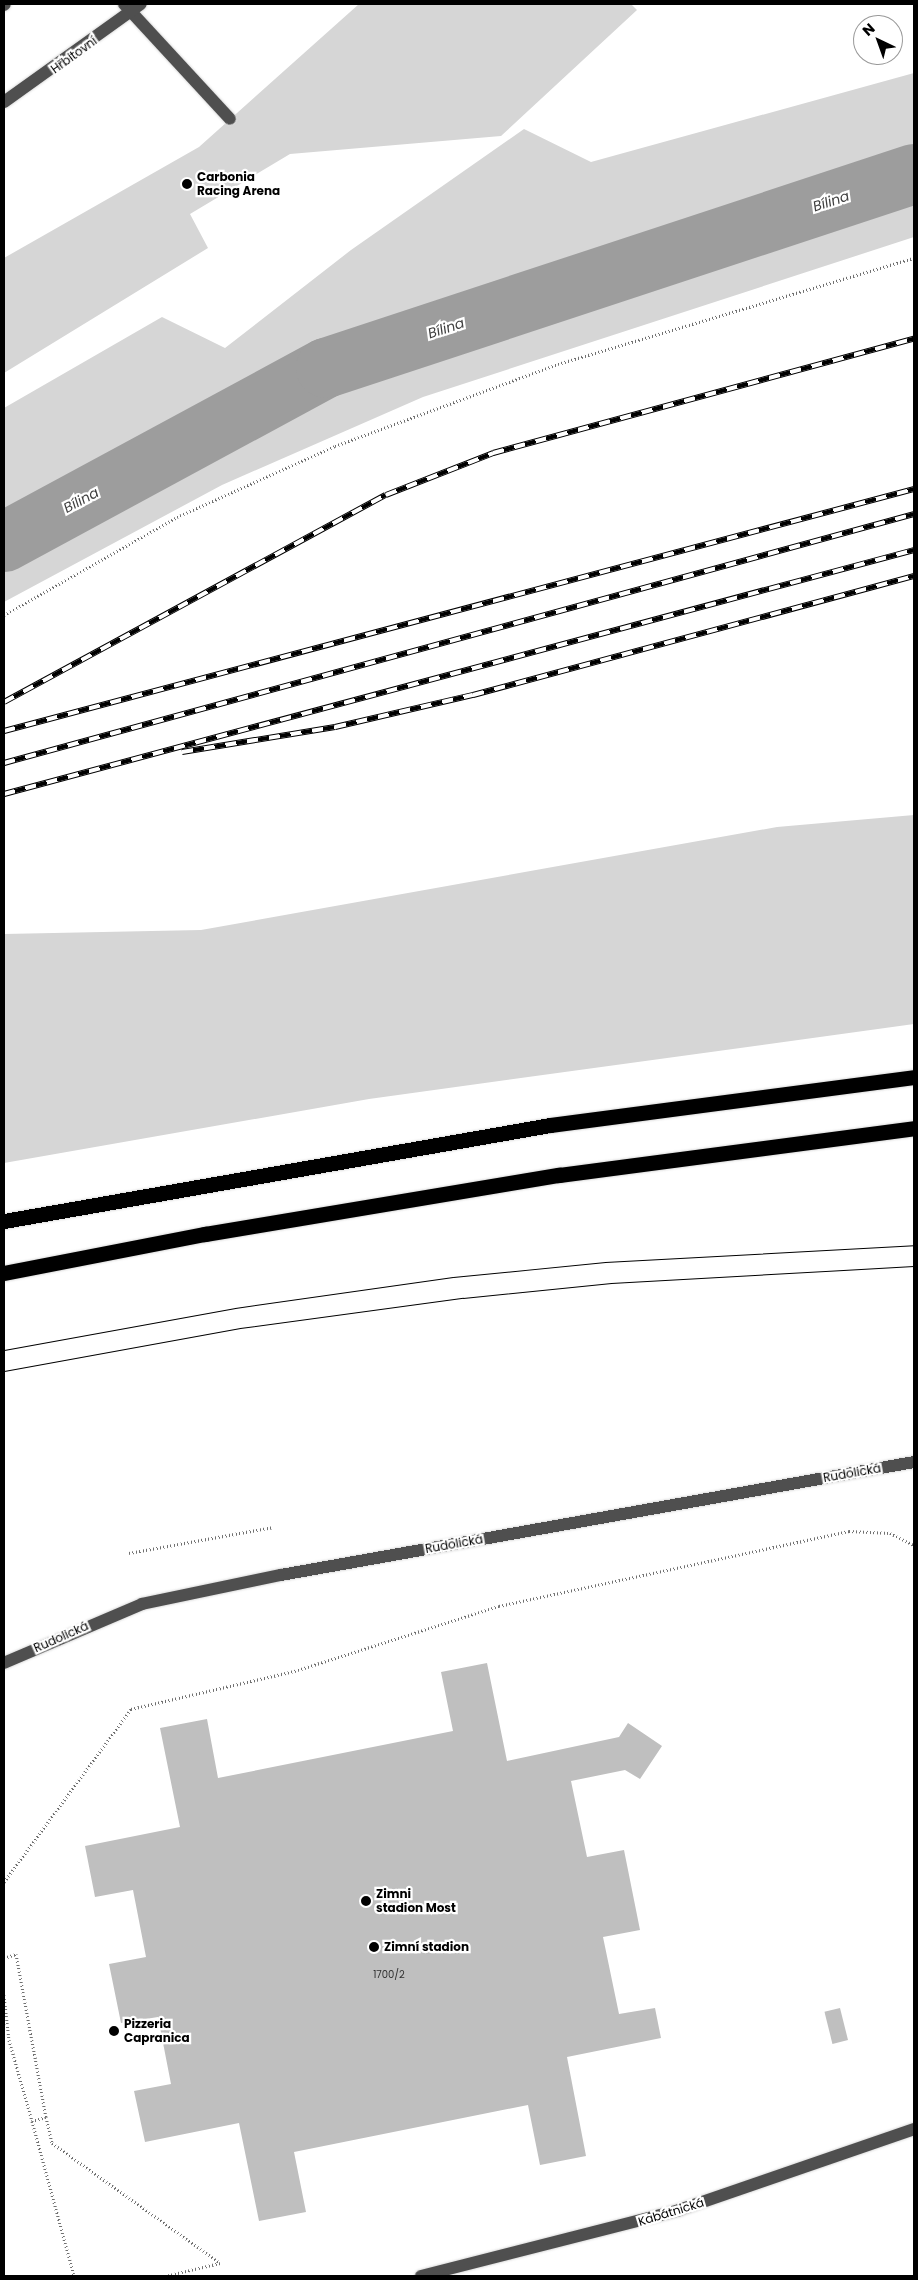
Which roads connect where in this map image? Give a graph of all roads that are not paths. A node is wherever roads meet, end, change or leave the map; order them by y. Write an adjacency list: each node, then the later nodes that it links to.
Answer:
1 (133, 6): 2 (street, Hřbitovní); 3 (street)
2 (4, 102)
3 (230, 119)
4 (914, 1077): 6 (highway)
5 (914, 1128): 7 (highway)
6 (4, 1221)
7 (4, 1273)
8 (914, 1462): 9 (street, Rudolická)
9 (4, 1663)
10 (914, 2129): 11 (street, Kabátnická)
11 (421, 2276)

